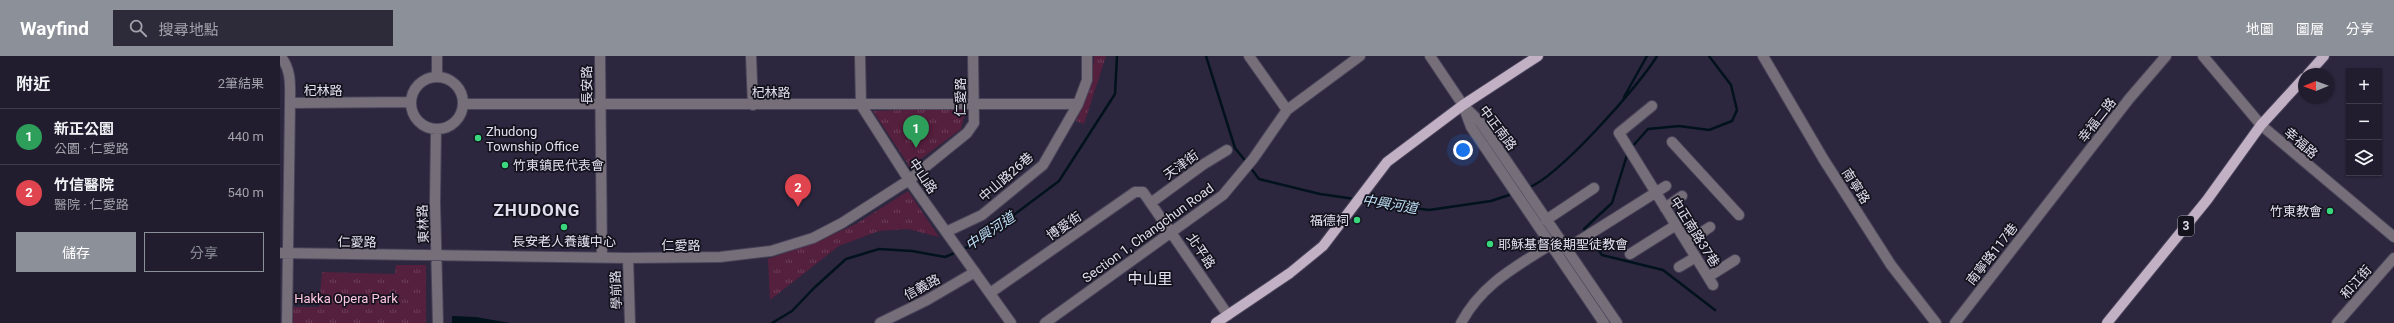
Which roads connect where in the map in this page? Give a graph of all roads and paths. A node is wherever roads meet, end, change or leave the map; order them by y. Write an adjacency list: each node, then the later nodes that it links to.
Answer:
1 (280, 56): 20 (street)
2 (437, 56): 17 (street)
3 (600, 56): 22 (street, 長安路)
4 (751, 56): 24 (street)
5 (860, 56): 25 (street)
6 (973, 56): 26 (street, 仁愛路)
7 (1087, 56): 23 (street, 中山路26巷)
8 (1248, 56): 29 (street)
9 (1360, 56): 29 (street, Section 1, Changchun Road)
10 (1430, 56): 27 (street)
11 (1538, 56): 27 (main road)
12 (1763, 56): 75 (street, 南寧路)
13 (2166, 56): 39 (street, 幸福二路)
14 (2203, 56): 30 (street, 幸福路)
15 (2324, 56): 16 (main road)
16 (2313, 68)
17 (437, 76): 19 (street); 21 (street)
18 (2298, 85): 30 (main road, 3)
19 (410, 102): 20 (street, 杞林路); 31 (street)
20 (290, 103): 53 (street, 杞林路)
21 (463, 104): 22 (street, 杞林路); 31 (street)
22 (600, 104): 24 (street, 杞林路); 57 (street, 長安路)
23 (1078, 104): 26 (street, 杞林路); 46 (street, 中山路26巷)
24 (753, 105): 25 (street, 杞林路)
25 (861, 105): 26 (street, 杞林路); 34 (street, 中山路)
26 (974, 105): 34 (street, 仁愛路)
27 (1463, 105): 43 (street, 中正南路); 51 (street, 中正南路); 64 (main road)
28 (1652, 106): 37 (street, 中正南路37巷)
29 (1287, 110): 47 (street, Section 1, Changchun Road)
30 (2261, 125): 48 (street, 幸福路); 77 (main road, 3)
31 (436, 130): 55 (street, 東林路)
32 (1672, 142): 42 (street)
33 (1227, 150): 40 (street, 天津街)
34 (909, 180): 46 (street, 中山路); 58 (street, 仁愛路)
35 (1666, 186): 37 (street)
36 (1594, 188): 43 (street)
37 (1655, 193): 41 (street, 中正南路37巷); 52 (street, 中正南路37巷)
38 (1682, 196): 41 (street)
39 (2050, 201): 76 (street, 南寧路117巷)
40 (1152, 202): 47 (street, 北平路); 63 (street, 博愛街)
41 (1665, 208): 44 (street, 中正南路37巷)
42 (1738, 215)
43 (1546, 220): 49 (street, 中正南路)
44 (1676, 225): 50 (street, 中正南路37巷); 54 (street)
45 (1710, 227): 50 (street)
46 (946, 232): 62 (street, 中山路)
47 (1173, 233): 64 (street, 北平路); 70 (street, Section 1, Changchun Road)
48 (2394, 237)
49 (1559, 239): 51 (street); 52 (street, 中正南路)
50 (1686, 242): 56 (street, 中正南路37巷)
51 (1550, 245): 72 (street); 73 (street, 中正南路)
52 (1566, 250): 74 (street, 中正南路)
53 (284, 253): 55 (street, 仁愛路); 67 (street, 杞林路)
54 (1630, 254)
55 (436, 257): 57 (street, 仁愛路); 65 (street, 東林路)
56 (1696, 257): 60 (street, 中正南路37巷); 61 (street)
57 (602, 258): 58 (street, 仁愛路)
58 (628, 258): 66 (street, 學前路)
59 (2394, 258): 78 (street, 和江街)
60 (1735, 260)
61 (1679, 268)
62 (975, 272): 63 (street); 68 (street, 信義路)
63 (990, 294): 69 (street)
64 (1228, 315): 71 (main road)
65 (438, 320)
66 (630, 322)
67 (287, 323)
68 (880, 323)
69 (1011, 323)
70 (1045, 323)
71 (1216, 323)
72 (1460, 323)
73 (1604, 323)
74 (1617, 323)
75 (1936, 323)
76 (1955, 323)
77 (2107, 323)
78 (2337, 323)

